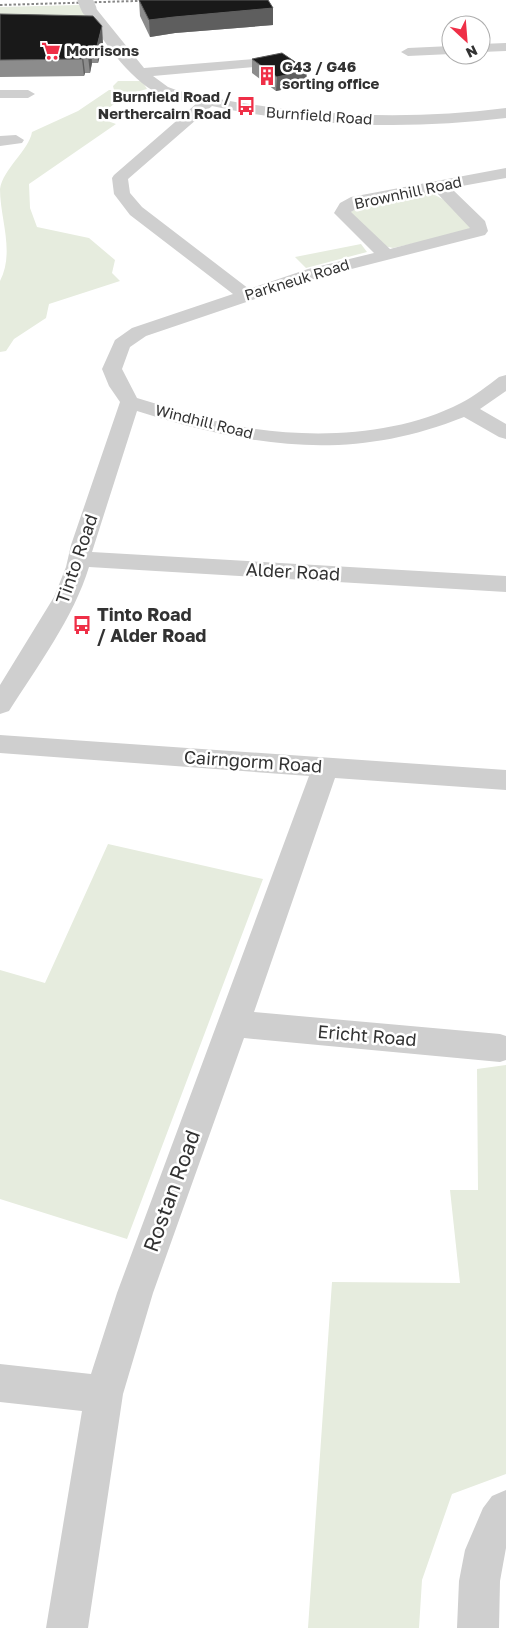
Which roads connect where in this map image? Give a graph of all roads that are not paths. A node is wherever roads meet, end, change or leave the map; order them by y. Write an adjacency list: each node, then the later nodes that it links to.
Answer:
1 (87, 5): 7 (street, Burnfield Road)
2 (506, 47): 3 (street)
3 (491, 48)
4 (441, 50): 5 (street)
5 (408, 52)
6 (254, 62): 7 (street)
7 (141, 73): 10 (street, Burnfield Road)
8 (0, 94): 9 (street)
9 (28, 94)
10 (208, 100): 11 (street, Burnfield Road); 15 (street)
11 (506, 113)
12 (506, 173): 13 (street, Brownhill Road)
13 (439, 186): 14 (street, Parkneuk Road); 14 (street, Brownhill Road)
14 (385, 254): 15 (street, Parkneuk Road)
15 (246, 295): 17 (street, Parkneuk Road)
16 (506, 381): 18 (street, Windhill Road)
17 (130, 402): 18 (street, Windhill Road); 20 (street, Tinto Road)
18 (466, 409): 19 (street)
19 (506, 433)
20 (80, 559): 21 (street, Alder Road); 22 (street, Tinto Road)
21 (506, 584)
22 (0, 705)
23 (0, 744): 24 (street, Cairngorm Road)
24 (325, 767): 25 (street, Cairngorm Road); 26 (street, Rostan Road)
25 (506, 780)
26 (234, 1024): 27 (street, Ericht Road); 29 (street, Rostan Road)
27 (500, 1048)
28 (0, 1383): 29 (street)
29 (104, 1394): 31 (street, Rostan Road)
30 (506, 1510): 32 (street)
31 (68, 1628)
32 (478, 1628)

